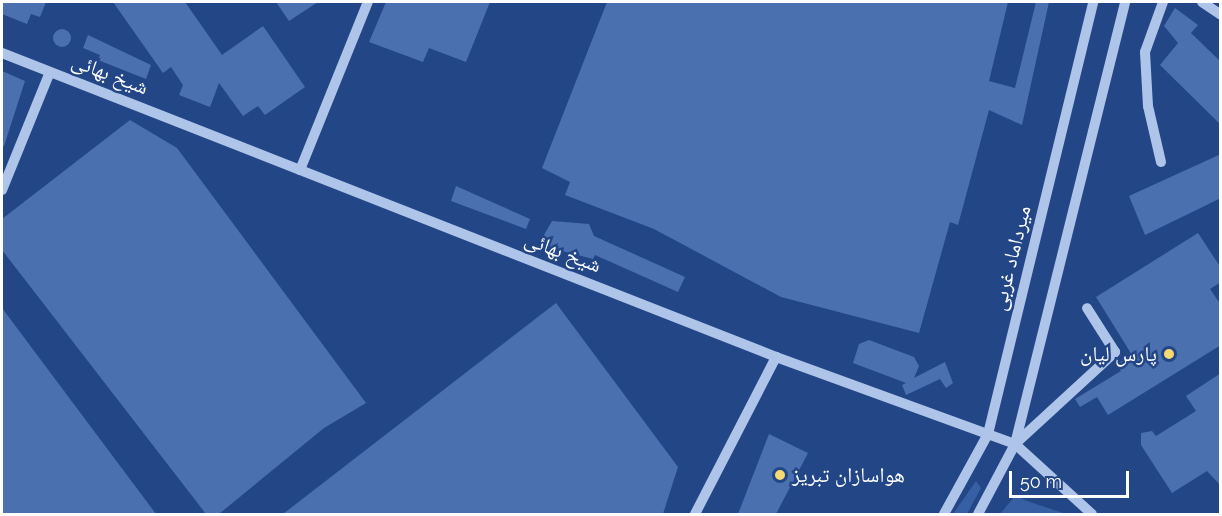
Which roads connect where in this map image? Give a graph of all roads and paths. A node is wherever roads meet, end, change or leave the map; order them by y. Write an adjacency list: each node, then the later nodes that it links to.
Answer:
1 (368, 2): 10 (street)
2 (1093, 2): 14 (street, میرداماد غربی)
3 (1125, 2): 15 (street)
4 (1163, 2): 9 (street)
5 (1202, 2): 6 (street)
6 (1221, 14)
7 (2, 53): 8 (street, شیخ بهائی)
8 (50, 72): 10 (street, شیخ بهائی); 11 (street)
9 (1161, 162)
10 (300, 170): 13 (street, شیخ بهائی)
11 (2, 190)
12 (1087, 308): 15 (street)
13 (776, 357): 14 (street, شیخ بهائی); 16 (street)
14 (988, 434): 15 (street, شیخ بهائی); 17 (street, میرداماد غربی)
15 (1015, 444): 18 (street); 19 (street, شیخ بهائی)
16 (695, 514)
17 (944, 514)
18 (978, 514)
19 (1092, 514)

